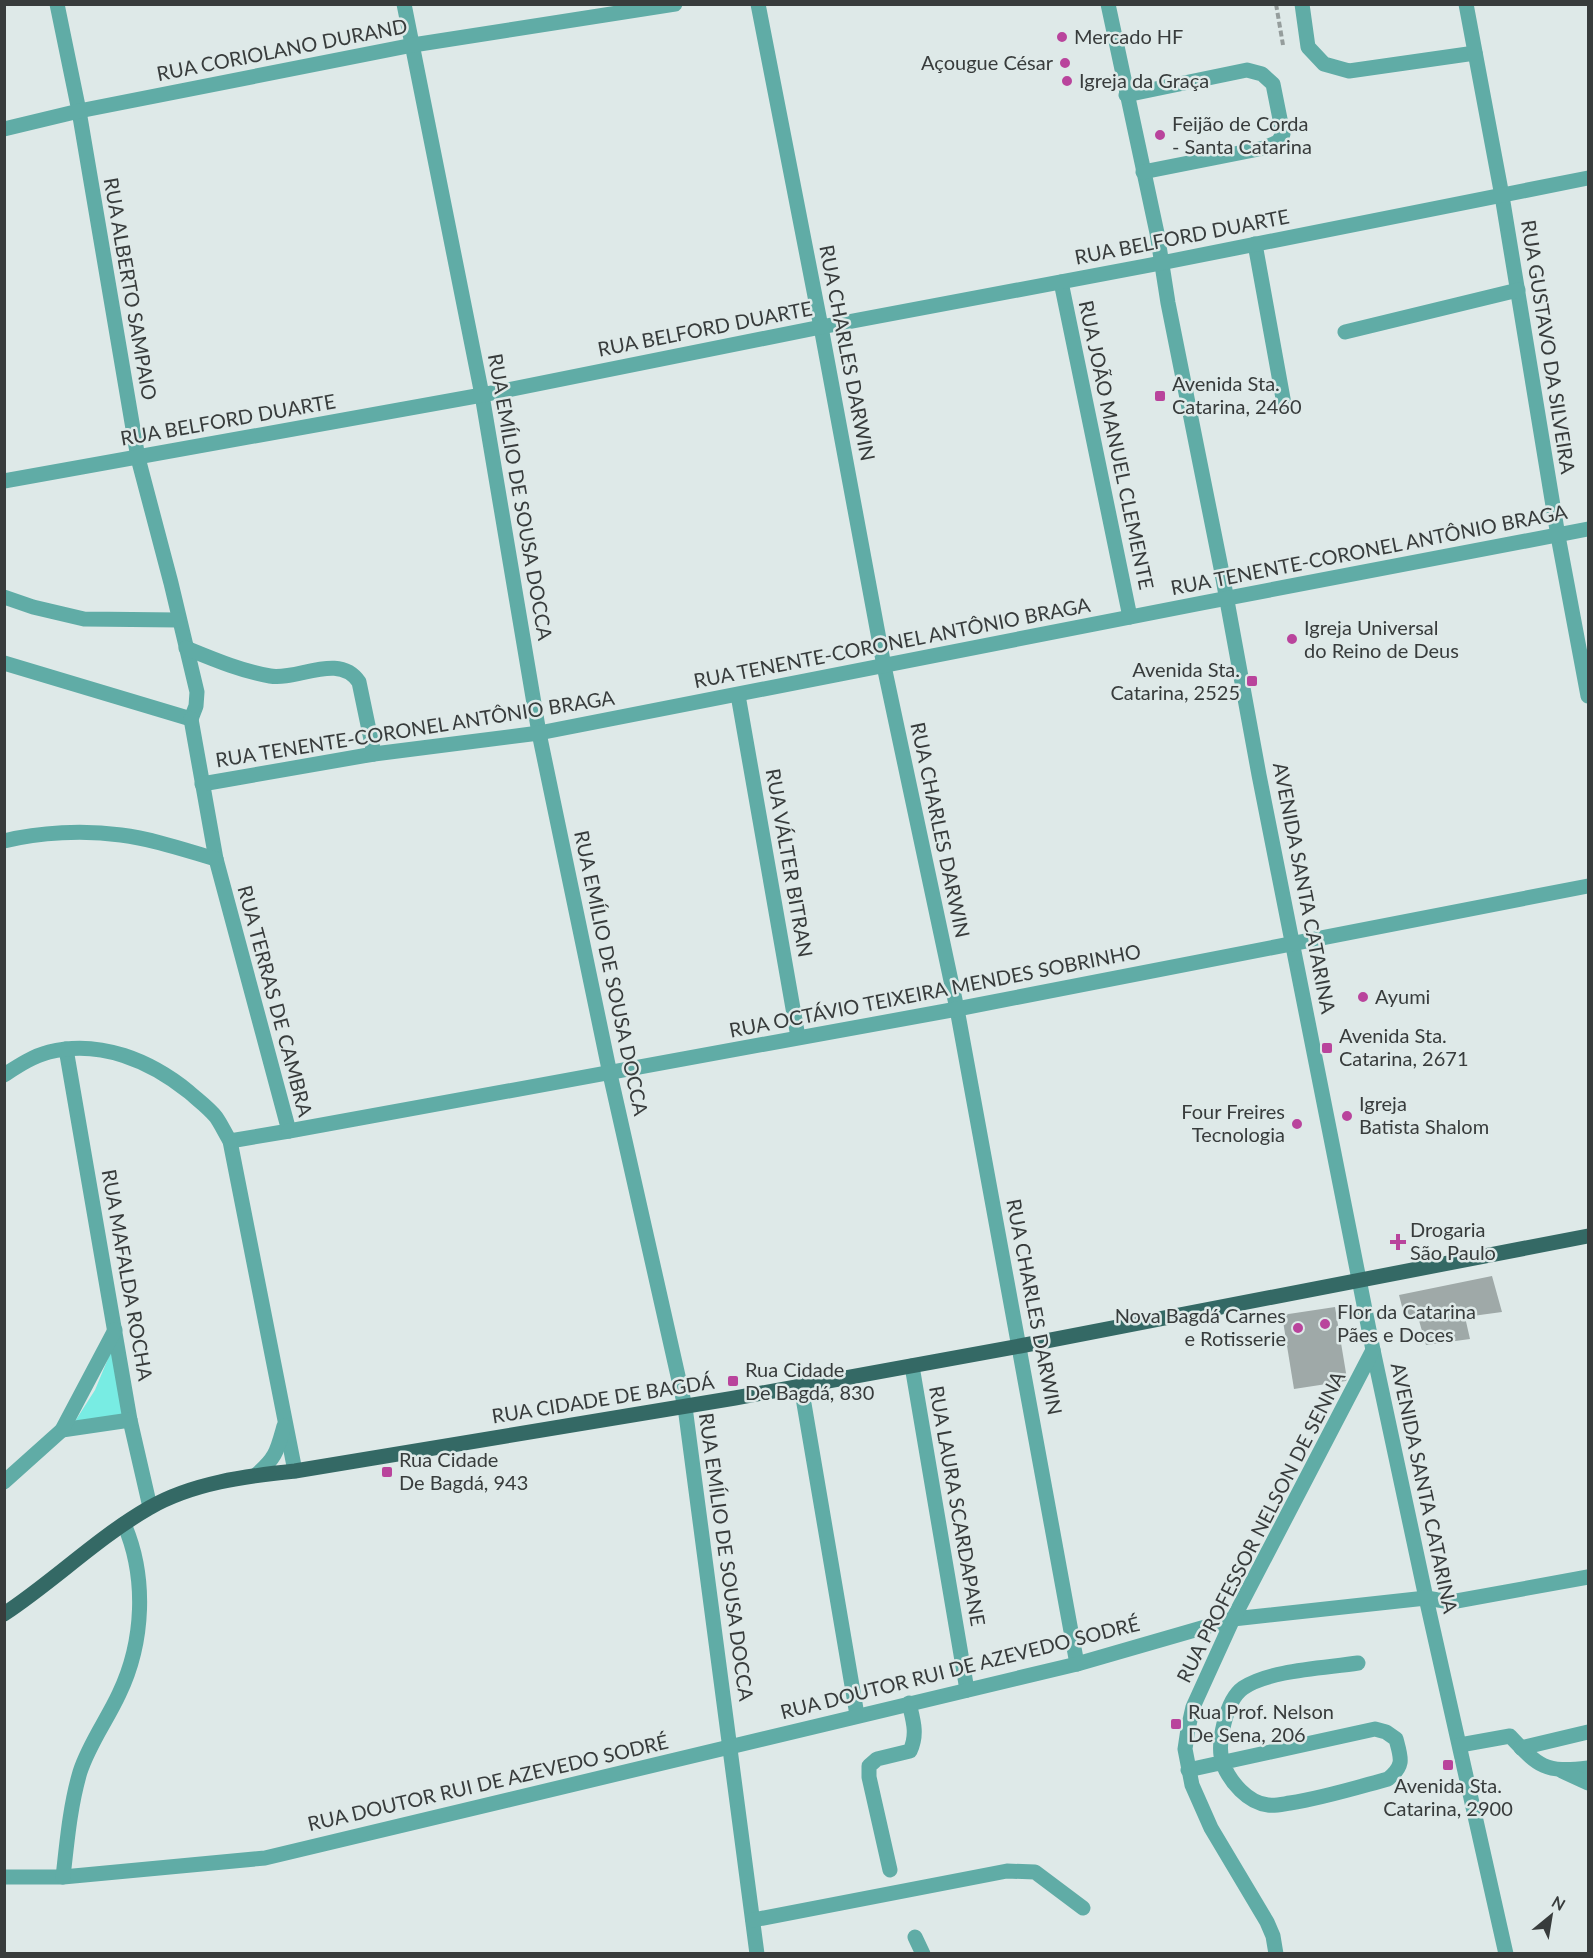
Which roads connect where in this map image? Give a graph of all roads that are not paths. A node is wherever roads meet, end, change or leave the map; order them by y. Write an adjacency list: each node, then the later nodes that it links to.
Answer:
1 (57, 4): 11 (street, RUA ALBERTO SAMPAIO)
2 (404, 4): 8 (street, RUA EMÍLIO DE SOUSA DOCCA)
3 (675, 4): 8 (street, RUA CORIOLANO DURAND)
4 (758, 4): 20 (street, RUA CHARLES DARWIN)
5 (1108, 4): 10 (street, AVENIDA SANTA CATARINA)
6 (1302, 4): 9 (street)
7 (1466, 4): 9 (street, RUA GUSTAVO DA SILVEIRA)
8 (413, 45): 11 (street, RUA CORIOLANO DURAND); 22 (street, RUA EMÍLIO DE SOUSA DOCCA)
9 (1475, 53): 15 (street, RUA GUSTAVO DA SILVEIRA)
10 (1126, 95): 13 (street, AVENIDA SANTA CATARINA); 13 (street)
11 (79, 111): 12 (street, RUA CORIOLANO DURAND); 24 (street, RUA ALBERTO SAMPAIO)
12 (4, 129)
13 (1143, 172): 17 (street, AVENIDA SANTA CATARINA)
14 (1588, 178): 15 (street, RUA BELFORD DUARTE)
15 (1502, 196): 16 (street, RUA BELFORD DUARTE); 19 (street, RUA GUSTAVO DA SILVEIRA)
16 (1255, 244): 17 (street, RUA BELFORD DUARTE); 23 (street)
17 (1161, 263): 18 (street, RUA BELFORD DUARTE); 29 (street, AVENIDA SANTA CATARINA)
18 (1061, 282): 20 (street, RUA BELFORD DUARTE); 30 (street, RUA JOÃO MANUEL CLEMENTE)
19 (1518, 290): 21 (street); 27 (street, RUA GUSTAVO DA SILVEIRA)
20 (821, 327): 22 (street, RUA BELFORD DUARTE); 34 (street, RUA CHARLES DARWIN)
21 (1345, 332)
22 (482, 395): 24 (street, RUA BELFORD DUARTE); 38 (street, RUA EMÍLIO DE SOUSA DOCCA)
23 (1284, 404)
24 (138, 458): 25 (street, RUA BELFORD DUARTE); 31 (street, RUA ALBERTO SAMPAIO)
25 (4, 481)
26 (1588, 530): 27 (street, RUA TENENTE-CORONEL ANTÔNIO BRAGA)
27 (1558, 536): 29 (street, RUA TENENTE-CORONEL ANTÔNIO BRAGA); 36 (street, RUA GUSTAVO DA SILVEIRA)
28 (4, 597): 31 (street)
29 (1227, 598): 30 (street, RUA TENENTE-CORONEL ANTÔNIO BRAGA); 44 (street, AVENIDA SANTA CATARINA)
30 (1130, 617): 34 (street, RUA TENENTE-CORONEL ANTÔNIO BRAGA)
31 (178, 620): 32 (street, RUA ALBERTO SAMPAIO)
32 (186, 648): 37 (street, RUA ALBERTO SAMPAIO); 39 (street)
33 (4, 663): 37 (street)
34 (884, 666): 35 (street, RUA TENENTE-CORONEL ANTÔNIO BRAGA); 45 (street, RUA CHARLES DARWIN)
35 (738, 695): 38 (street, RUA TENENTE-CORONEL ANTÔNIO BRAGA); 46 (street, RUA VÁLTER BITRAN)
36 (1588, 696)
37 (191, 719): 40 (street, RUA TERRAS DE CAMBRA)
38 (539, 734): 39 (street, RUA TENENTE-CORONEL ANTÔNIO BRAGA); 48 (street, RUA EMÍLIO DE SOUSA DOCCA)
39 (374, 754): 40 (street, RUA TENENTE-CORONEL ANTÔNIO BRAGA)
40 (202, 784): 42 (street, RUA TERRAS DE CAMBRA)
41 (4, 841): 42 (street)
42 (216, 859): 50 (street, RUA TERRAS DE CAMBRA)
43 (1588, 886): 44 (street, RUA OCTÁVIO TEIXEIRA MENDES SOBRINHO)
44 (1294, 945): 45 (street, RUA OCTÁVIO TEIXEIRA MENDES SOBRINHO); 53 (street, AVENIDA SANTA CATARINA)
45 (957, 1009): 46 (street, RUA OCTÁVIO TEIXEIRA MENDES SOBRINHO); 55 (street, RUA CHARLES DARWIN)
46 (798, 1037): 48 (street, RUA OCTÁVIO TEIXEIRA MENDES SOBRINHO)
47 (66, 1049): 49 (street); 51 (street); 54 (street, RUA MAFALDA ROCHA)
48 (610, 1074): 50 (street, RUA OCTÁVIO TEIXEIRA MENDES SOBRINHO); 59 (street, RUA EMÍLIO DE SOUSA DOCCA)
49 (4, 1075)
50 (289, 1131): 51 (street, RUA TERRAS DE CAMBRA)
51 (230, 1141): 61 (street)
52 (1588, 1236): 53 (main road, RUA CIDADE DE BAGDÁ)
53 (1359, 1280): 55 (main road, RUA CIDADE DE BAGDÁ); 56 (street, AVENIDA SANTA CATARINA)
54 (115, 1330): 60 (street, RUA MAFALDA ROCHA); 62 (street)
55 (1020, 1346): 57 (main road, RUA CIDADE DE BAGDÁ); 73 (street, RUA CHARLES DARWIN)
56 (1373, 1350): 69 (street, AVENIDA SANTA CATARINA); 71 (street, RUA PROFESSOR NELSON DE SENNA)
57 (912, 1366): 58 (main road, RUA CIDADE DE BAGDÁ); 74 (street, RUA LAURA SCARDAPANE)
58 (801, 1386): 59 (main road, RUA CIDADE DE BAGDÁ); 76 (street)
59 (686, 1407): 63 (main road, RUA CIDADE DE BAGDÁ); 79 (street, RUA EMÍLIO DE SOUSA DOCCA)
60 (130, 1420): 62 (street); 66 (street, RUA MAFALDA ROCHA)
61 (285, 1423): 63 (street); 64 (street)
62 (62, 1430): 65 (street)
63 (295, 1471): 64 (main road, RUA CIDADE DE BAGDÁ)
64 (256, 1475): 66 (main road, RUA CIDADE DE BAGDÁ)
65 (4, 1482)
66 (150, 1507): 67 (main road, RUA CIDADE DE BAGDÁ)
67 (124, 1524): 70 (main road, RUA CIDADE DE BAGDÁ); 88 (street)
68 (1588, 1577): 69 (street, RUA DOUTOR RUI DE AZEVEDO SODRÉ)
69 (1426, 1598): 71 (street, RUA DOUTOR RUI DE AZEVEDO SODRÉ); 78 (street, AVENIDA SANTA CATARINA)
70 (4, 1614)
71 (1233, 1619): 73 (street, RUA DOUTOR RUI DE AZEVEDO SODRÉ); 83 (street, RUA PROFESSOR NELSON DE SENNA)
72 (1358, 1663): 81 (street)
73 (1077, 1664): 74 (street, RUA DOUTOR RUI DE AZEVEDO SODRÉ)
74 (967, 1689): 75 (street, RUA DOUTOR RUI DE AZEVEDO SODRÉ)
75 (909, 1703): 76 (street, RUA DOUTOR RUI DE AZEVEDO SODRÉ); 86 (street)
76 (857, 1715): 79 (street, RUA DOUTOR RUI DE AZEVEDO SODRÉ)
77 (1588, 1732): 80 (street)
78 (1460, 1745): 80 (street); 95 (street, AVENIDA SANTA CATARINA)
79 (731, 1747): 88 (street, RUA DOUTOR RUI DE AZEVEDO SODRÉ); 90 (street, RUA EMÍLIO DE SOUSA DOCCA)
80 (1521, 1748): 84 (street)
81 (1222, 1762): 81 (street); 83 (street)
82 (1588, 1768): 84 (street)
83 (1188, 1770): 94 (street, RUA PROFESSOR NELSON DE SENNA)
84 (1562, 1771): 85 (street)
85 (1588, 1783)
86 (890, 1870)
87 (4, 1877): 88 (street, RUA DOUTOR RUI DE AZEVEDO SODRÉ)
88 (63, 1877)
89 (1083, 1908): 90 (street)
90 (753, 1920): 92 (street, RUA EMÍLIO DE SOUSA DOCCA)
91 (915, 1937): 93 (street)
92 (757, 1953)
93 (923, 1953)
94 (1276, 1953)
95 (1506, 1953)

